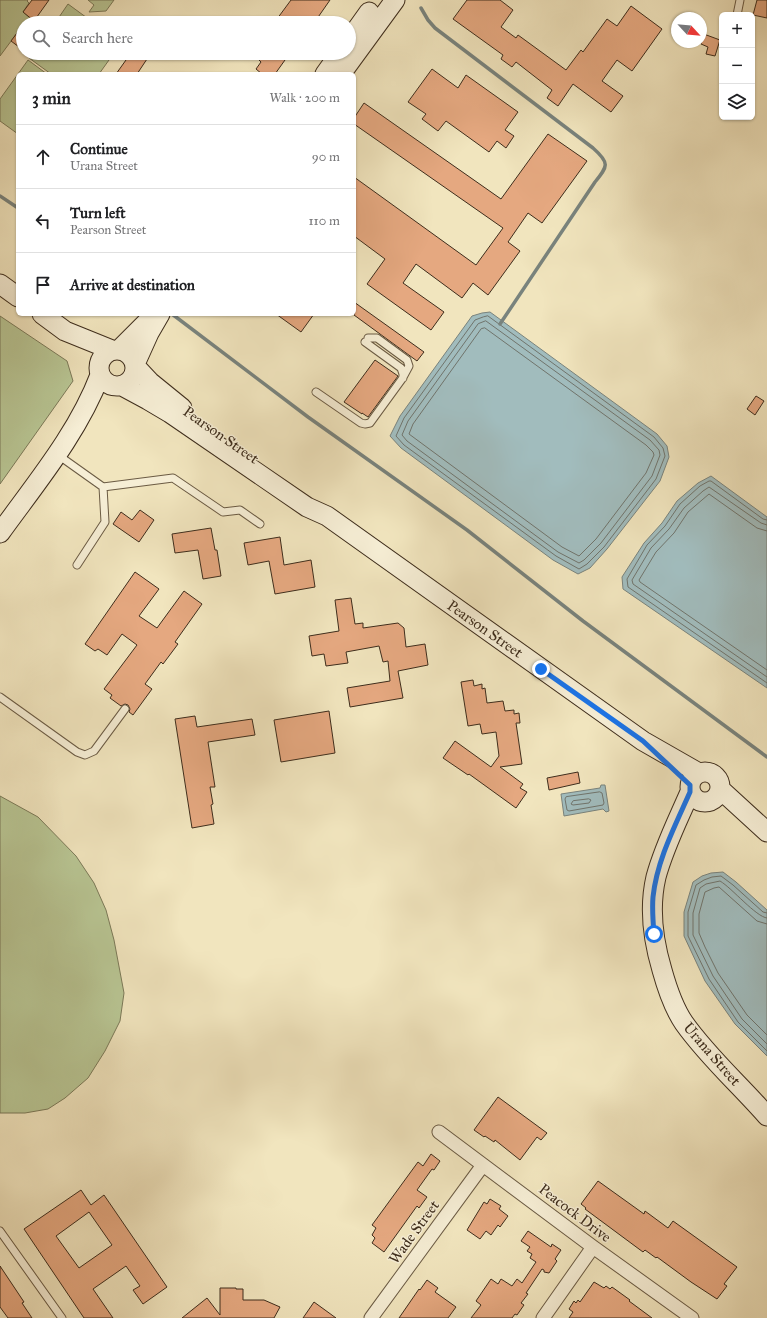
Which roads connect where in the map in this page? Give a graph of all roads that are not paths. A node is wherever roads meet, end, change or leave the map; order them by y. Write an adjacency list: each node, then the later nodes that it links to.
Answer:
1 (379, 0): 5 (main road)
2 (395, 0): 6 (main road)
3 (740, 0): 4 (lane)
4 (738, 12)
5 (356, 31)
6 (356, 53)
7 (335, 60): 9 (main road)
8 (351, 60): 10 (main road)
9 (326, 72)
10 (342, 72)
11 (0, 284): 12 (main road)
12 (16, 296)
13 (45, 316): 16 (main road)
14 (152, 316): 17 (main road)
15 (159, 316): 18 (main road)
16 (66, 331): 17 (main road); 19 (main road)
17 (116, 350): 18 (main road); 19 (main road)
18 (135, 365): 21 (main road); 26 (main road, Pearson Street)
19 (99, 372): 21 (main road); 23 (main road)
20 (403, 378): 20 (lane); 22 (lane)
21 (119, 386): 23 (main road); 26 (main road, Pearson Street)
22 (316, 392)
23 (78, 422): 24 (main road)
24 (56, 454): 25 (lane); 28 (main road)
25 (103, 487): 27 (lane); 29 (lane)
26 (327, 516): 32 (main road, Pearson Street)
27 (260, 524)
28 (0, 533)
29 (77, 564)
30 (0, 697): 31 (lane)
31 (125, 709)
32 (702, 791): 33 (main road, Pearson Street); 34 (main road, Urana Street)
33 (764, 829)
34 (767, 1116)
35 (439, 1132): 36 (street, Peacock Drive)
36 (483, 1165): 38 (street, Peacock Drive); 40 (street, Wade Street)
37 (0, 1231): 39 (lane)
38 (593, 1247): 41 (street); 42 (street, Peacock Drive)
39 (62, 1318)
40 (372, 1318)
41 (543, 1318)
42 (692, 1318)

